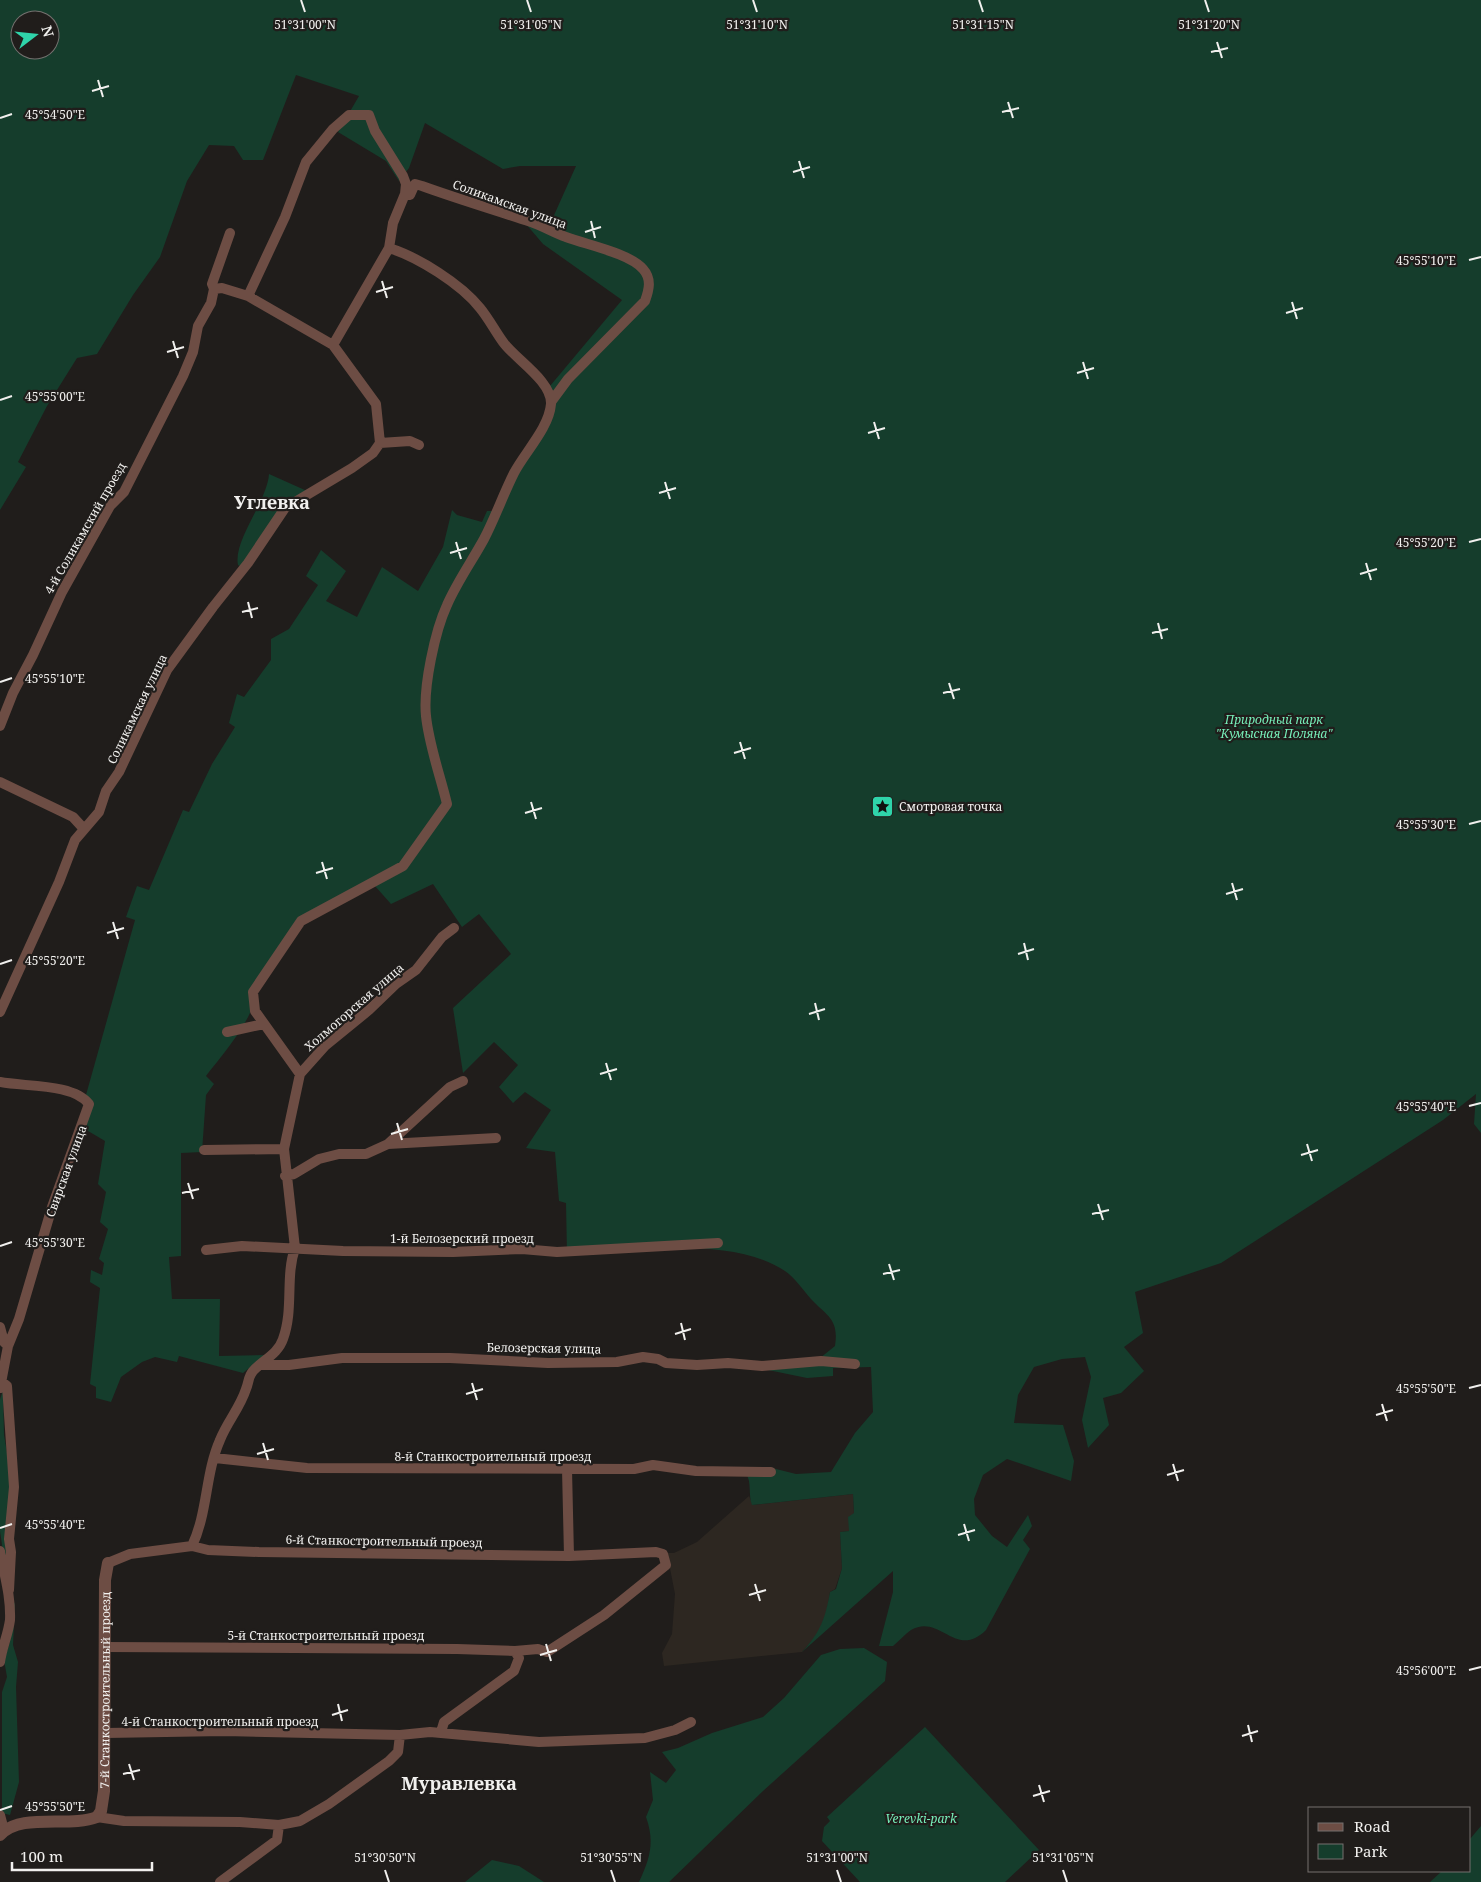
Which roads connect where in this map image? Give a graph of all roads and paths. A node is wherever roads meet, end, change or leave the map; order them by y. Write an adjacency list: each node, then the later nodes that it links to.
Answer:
1 (405, 194): 3 (street); 5 (street); 7 (street, Соликамская улица)
2 (230, 232): 4 (street, 4-й Соликамский проезд)
3 (389, 248): 6 (street); 7 (street)
4 (214, 289): 5 (street); 10 (street, 4-й Соликамский проезд)
5 (248, 296): 6 (street)
6 (333, 345): 8 (street)
7 (551, 402): 15 (street, Соликамская улица)
8 (380, 443): 9 (street); 12 (street, Соликамская улица)
9 (419, 445)
10 (0, 726)
11 (0, 782): 12 (street)
12 (84, 829): 14 (street, Соликамская улица)
13 (454, 928): 17 (street, Холмогорская улица)
14 (0, 1012)
15 (264, 1024): 16 (street); 17 (street)
16 (227, 1032)
17 (300, 1074): 22 (street, Холмогорская улица)
18 (463, 1081): 21 (street)
19 (0, 1082): 29 (street, Свирская улица)
20 (496, 1138): 21 (street)
21 (388, 1144): 24 (street)
22 (284, 1149): 23 (street); 24 (street, Холмогорская улица)
23 (204, 1150)
24 (285, 1176): 26 (street, Холмогорская улица)
25 (718, 1242): 26 (street, 1-й Белозерский проезд)
26 (295, 1248): 27 (street, 1-й Белозерский проезд); 31 (street, Холмогорская улица)
27 (206, 1250)
28 (0, 1327): 29 (street)
29 (8, 1346): 32 (street, Свирская улица)
30 (855, 1364): 31 (street, Белозерская улица)
31 (260, 1365): 33 (street, Холмогорская улица)
32 (1, 1385): 40 (street, Свирская улица)
33 (215, 1458): 34 (street, 8-й Станкостроительный проезд); 36 (street, Холмогорская улица)
34 (567, 1469): 35 (street, 8-й Станкостроительный проезд); 38 (street)
35 (771, 1472)
36 (192, 1546): 38 (street, 6-й Станкостроительный проезд); 39 (street, 6-й Станкостроительный проезд)
37 (0, 1551): 40 (street, Свирская улица)
38 (569, 1556): 43 (street, 6-й Станкостроительный проезд)
39 (108, 1563): 41 (street, 7-й Станкостроительный проезд)
40 (9, 1590): 44 (street, Свирская улица)
41 (105, 1647): 42 (street, 5-й Станкостроительный проезд); 47 (street, 7-й Станкостроительный проезд)
42 (515, 1651): 43 (street, 5-й Станкостроительный проезд); 46 (street)
43 (547, 1652)
44 (0, 1662)
45 (691, 1722): 46 (street, 4-й Станкостроительный проезд)
46 (441, 1732): 48 (street, 4-й Станкостроительный проезд)
47 (106, 1734): 48 (street, 4-й Станкостроительный проезд); 50 (street, 7-й Станкостроительный проезд)
48 (400, 1735): 51 (street)
49 (0, 1815): 52 (street)
50 (97, 1817): 51 (street); 52 (street)
51 (279, 1825): 53 (street)
52 (2, 1832)
53 (220, 1882)

